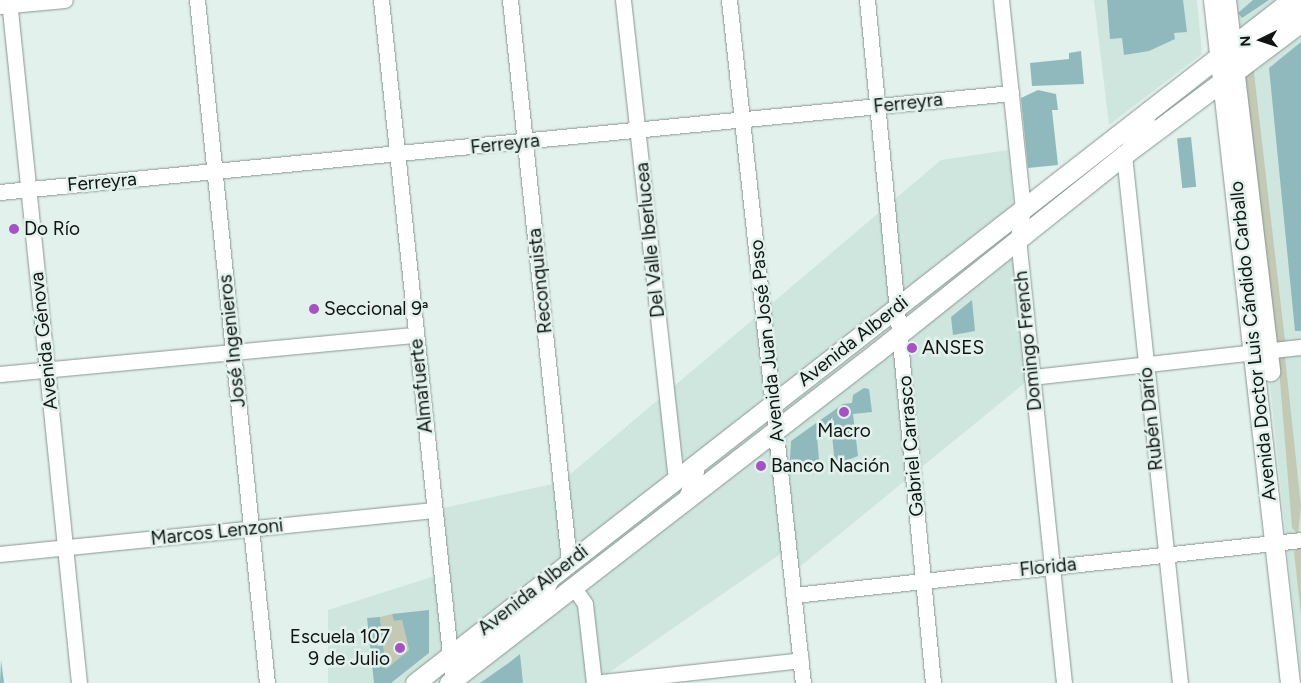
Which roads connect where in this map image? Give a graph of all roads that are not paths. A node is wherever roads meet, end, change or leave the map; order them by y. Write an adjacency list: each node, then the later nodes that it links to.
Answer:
1 (65, 0): 12 (street)
2 (197, 0): 25 (street, José Ingenieros)
3 (380, 0): 23 (street, Almafuerte)
4 (510, 0): 22 (street, Reconquista)
5 (623, 0): 20 (street, Del Valle Iberlucea)
6 (729, 0): 18 (street, Avenida Juan José Paso)
7 (867, 0): 17 (street, Gabriel Carrasco)
8 (1001, 0): 16 (street, Domingo French)
9 (1213, 0): 15 (main road, Avenida Doctor Luis Cándido Carballo)
10 (1226, 0): 15 (main road, Avenida Doctor Luis Cándido Carballo)
11 (1291, 0): 15 (main road, Avenida Alberdi)
12 (6, 4): 26 (street, Avenida Génova)
13 (1301, 5): 15 (street)
14 (1301, 22): 15 (main road, Avenida Alberdi)
15 (1229, 63): 19 (street); 21 (main road, Avenida Alberdi); 24 (main road, Avenida Alberdi); 35 (main road, Avenida Doctor Luis Cándido Carballo)
16 (1011, 93): 17 (street, Ferreyra); 28 (street, Domingo French)
17 (878, 106): 18 (street, Ferreyra); 30 (street, Gabriel Carrasco)
18 (742, 120): 20 (street, Ferreyra); 43 (street, Avenida Juan José Paso)
19 (1147, 120): 21 (street); 24 (street)
20 (638, 130): 22 (street, Ferreyra); 45 (street, Del Valle Iberlucea)
21 (1120, 134): 28 (main road, Avenida Alberdi)
22 (525, 142): 23 (street, Ferreyra); 53 (street, Reconquista)
23 (397, 154): 25 (street, Ferreyra); 33 (street, Almafuerte)
24 (1124, 154): 29 (main road, Avenida Alberdi); 39 (street, Rubén Darío)
25 (215, 173): 26 (street, Ferreyra); 38 (street, José Ingenieros)
26 (27, 189): 27 (street, Ferreyra); 40 (street, Avenida Génova)
27 (0, 192)
28 (1023, 208): 29 (street, Domingo French); 30 (main road, Avenida Alberdi)
29 (1018, 238): 31 (main road, Avenida Alberdi); 42 (street, Domingo French)
30 (900, 305): 31 (street, Gabriel Carrasco); 32 (main road, Avenida Alberdi)
31 (901, 332): 37 (main road, Avenida Alberdi); 56 (street, Gabriel Carrasco)
32 (864, 333): 36 (street); 43 (main road, Avenida Alberdi)
33 (416, 335): 38 (street); 47 (street, Almafuerte)
34 (1301, 347): 35 (street)
35 (1262, 351): 39 (street); 49 (main road, Avenida Doctor Luis Cándido Carballo)
36 (855, 352): 37 (street); 43 (street)
37 (877, 352): 43 (main road, Avenida Alberdi)
38 (234, 353): 40 (street); 48 (street, José Ingenieros)
39 (1145, 364): 42 (street); 52 (street, Rubén Darío)
40 (47, 368): 41 (street); 50 (street, Avenida Génova)
41 (0, 374)
42 (1032, 377): 54 (street, Domingo French)
43 (776, 413): 44 (street); 45 (main road, Avenida Alberdi); 46 (main road, Avenida Alberdi); 58 (street, Avenida Juan José Paso)
44 (696, 471): 45 (street); 46 (street)
45 (676, 481): 53 (main road, Avenida Alberdi)
46 (685, 500): 57 (main road, Avenida Alberdi)
47 (434, 510): 48 (street, Marcos Lenzoni); 61 (street, Almafuerte)
48 (250, 529): 50 (street, Marcos Lenzoni); 64 (street, José Ingenieros)
49 (1287, 541): 52 (street, Florida); 62 (main road, Avenida Doctor Luis Cándido Carballo); 72 (main road, Avenida Doctor Luis Cándido Carballo)
50 (65, 547): 51 (street, Marcos Lenzoni); 63 (street, Avenida Génova)
51 (0, 554)
52 (1166, 554): 54 (street, Florida); 71 (street, Rubén Darío)
53 (569, 561): 55 (main road, Avenida Alberdi)
54 (1052, 567): 56 (street, Florida); 70 (street, Domingo French)
55 (552, 576): 59 (street); 61 (main road, Avenida Alberdi)
56 (923, 581): 58 (street, Florida); 69 (street, Gabriel Carrasco)
57 (569, 592): 59 (street); 61 (main road, Avenida Alberdi); 67 (street)
58 (794, 595): 60 (street, Avenida Juan José Paso)
59 (541, 598): 61 (street)
60 (801, 660): 67 (street); 68 (street, Avenida Juan José Paso)
61 (451, 673): 65 (main road, Avenida Alberdi); 66 (street)
62 (1301, 680)
63 (79, 683)
64 (267, 683)
65 (415, 683)
66 (425, 683)
67 (594, 683)
68 (803, 683)
69 (933, 683)
70 (1064, 683)
71 (1180, 683)
72 (1290, 683)

